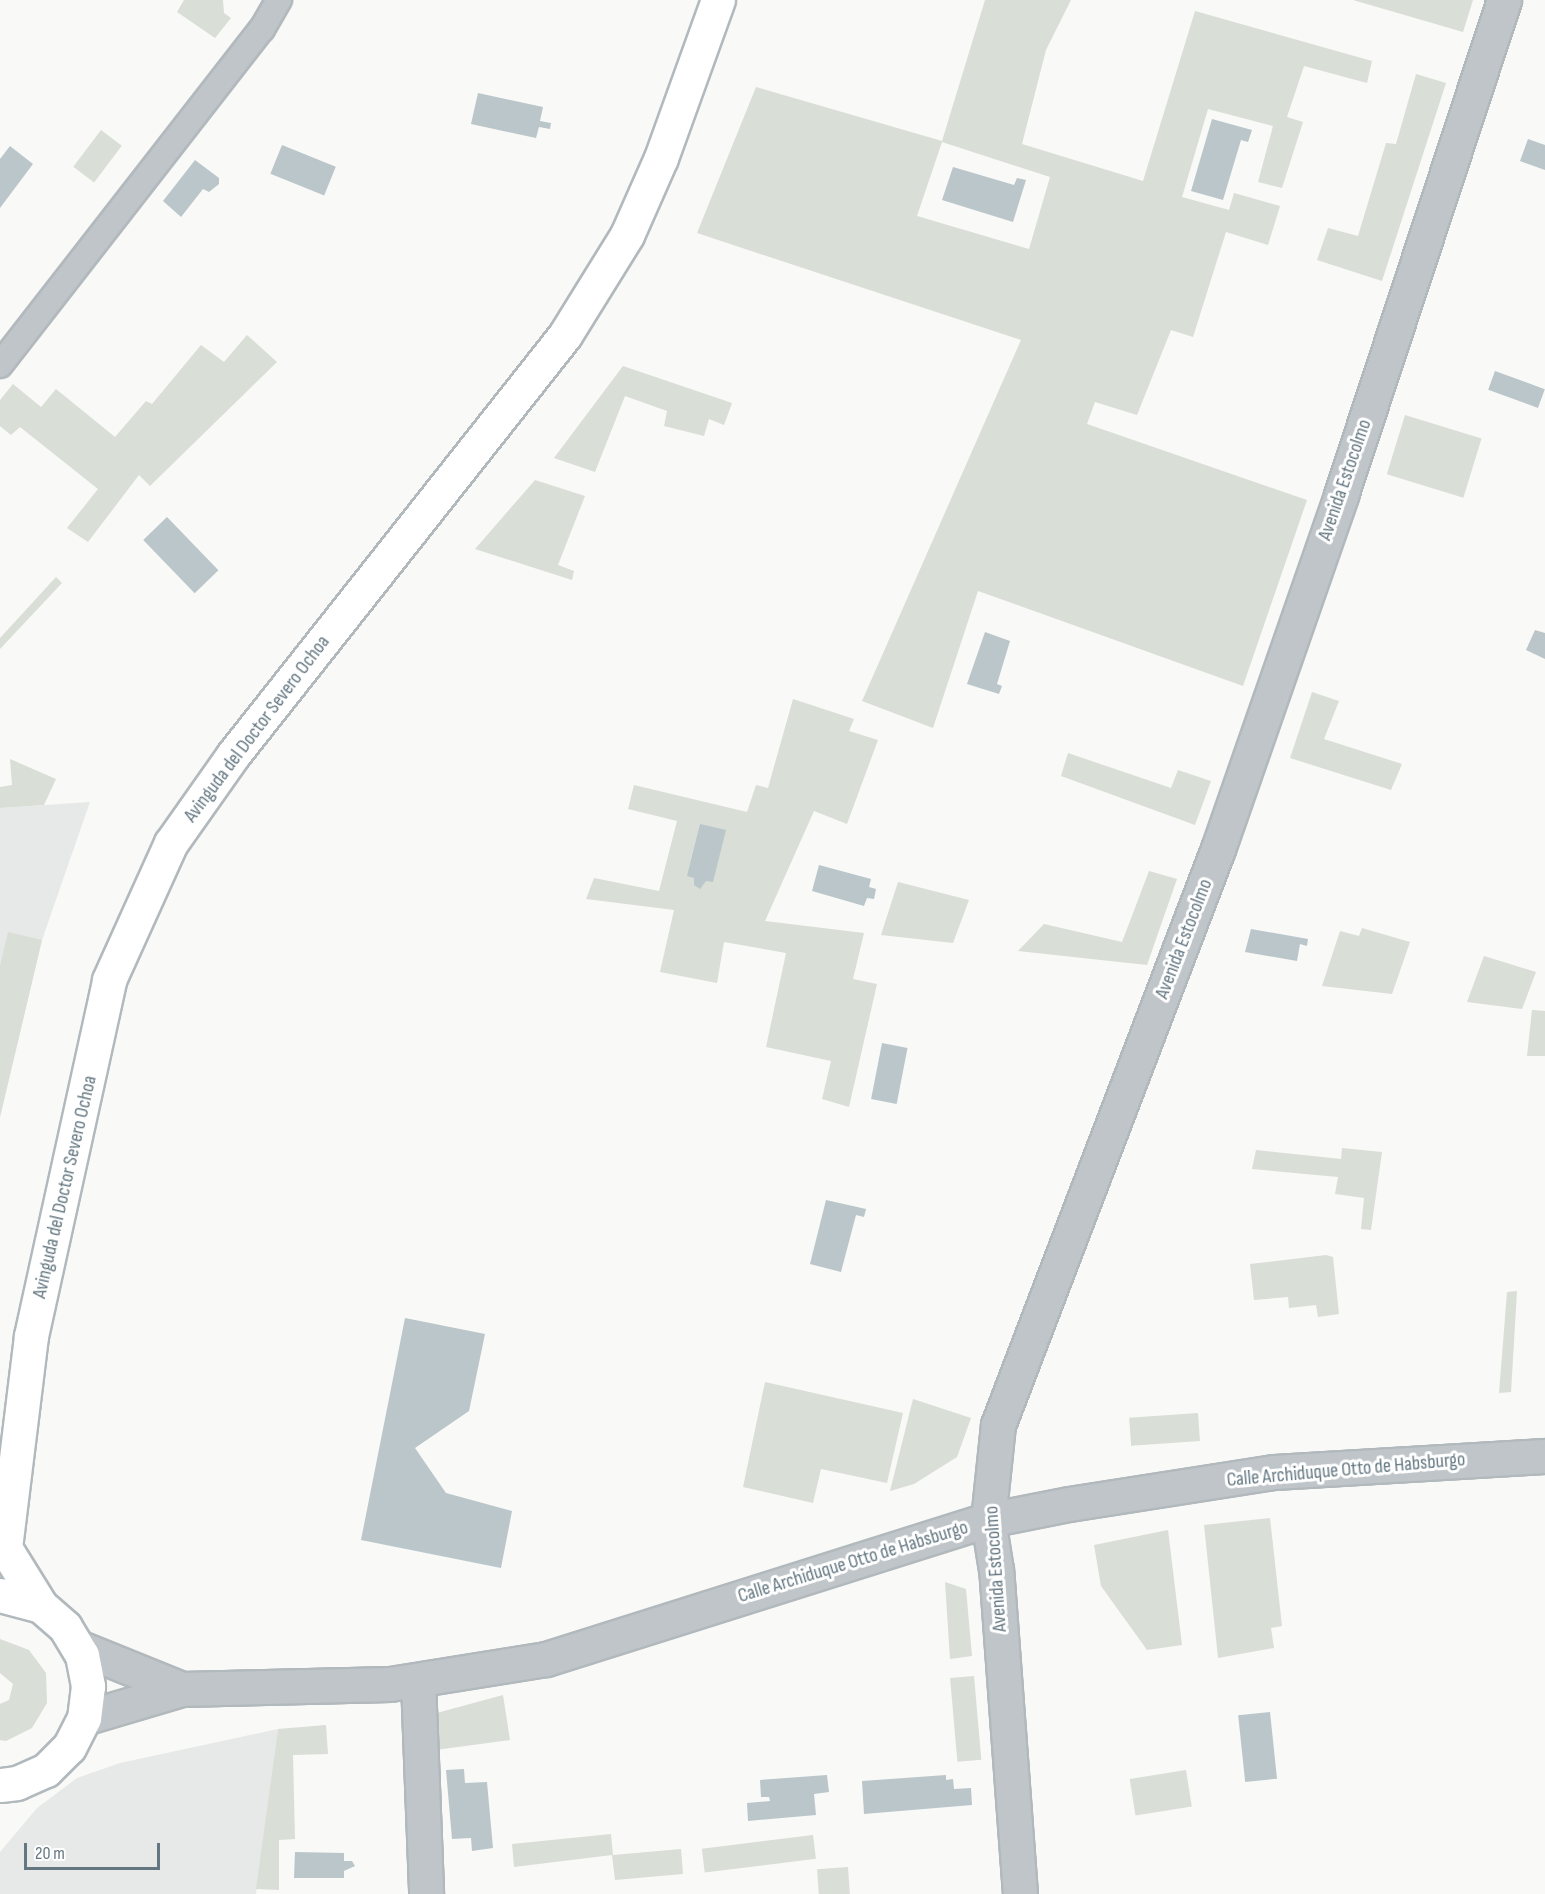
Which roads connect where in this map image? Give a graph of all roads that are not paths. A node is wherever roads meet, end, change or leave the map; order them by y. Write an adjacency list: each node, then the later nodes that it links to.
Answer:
1 (279, 0): 4 (lane)
2 (718, 0): 7 (street, Avinguda del Doctor Severo Ochoa)
3 (1504, 0): 6 (street, Avenida Estocolmo)
4 (0, 365)
5 (1545, 1456): 6 (street, Calle Archiduque Otto de Habsburgo)
6 (988, 1520): 11 (street, Calle Archiduque Otto de Habsburgo); 16 (street, Avenida Estocolmo)
7 (2, 1550): 9 (street, Avinguda del Doctor Severo Ochoa)
8 (0, 1594): 9 (street)
9 (41, 1606): 10 (street)
10 (78, 1647): 12 (street); 13 (street)
11 (418, 1681): 12 (street, Calle Archiduque Otto de Habsburgo); 15 (street)
12 (182, 1689): 13 (street)
13 (84, 1718): 14 (street)
14 (6, 1790)
15 (426, 1894)
16 (1020, 1894)

